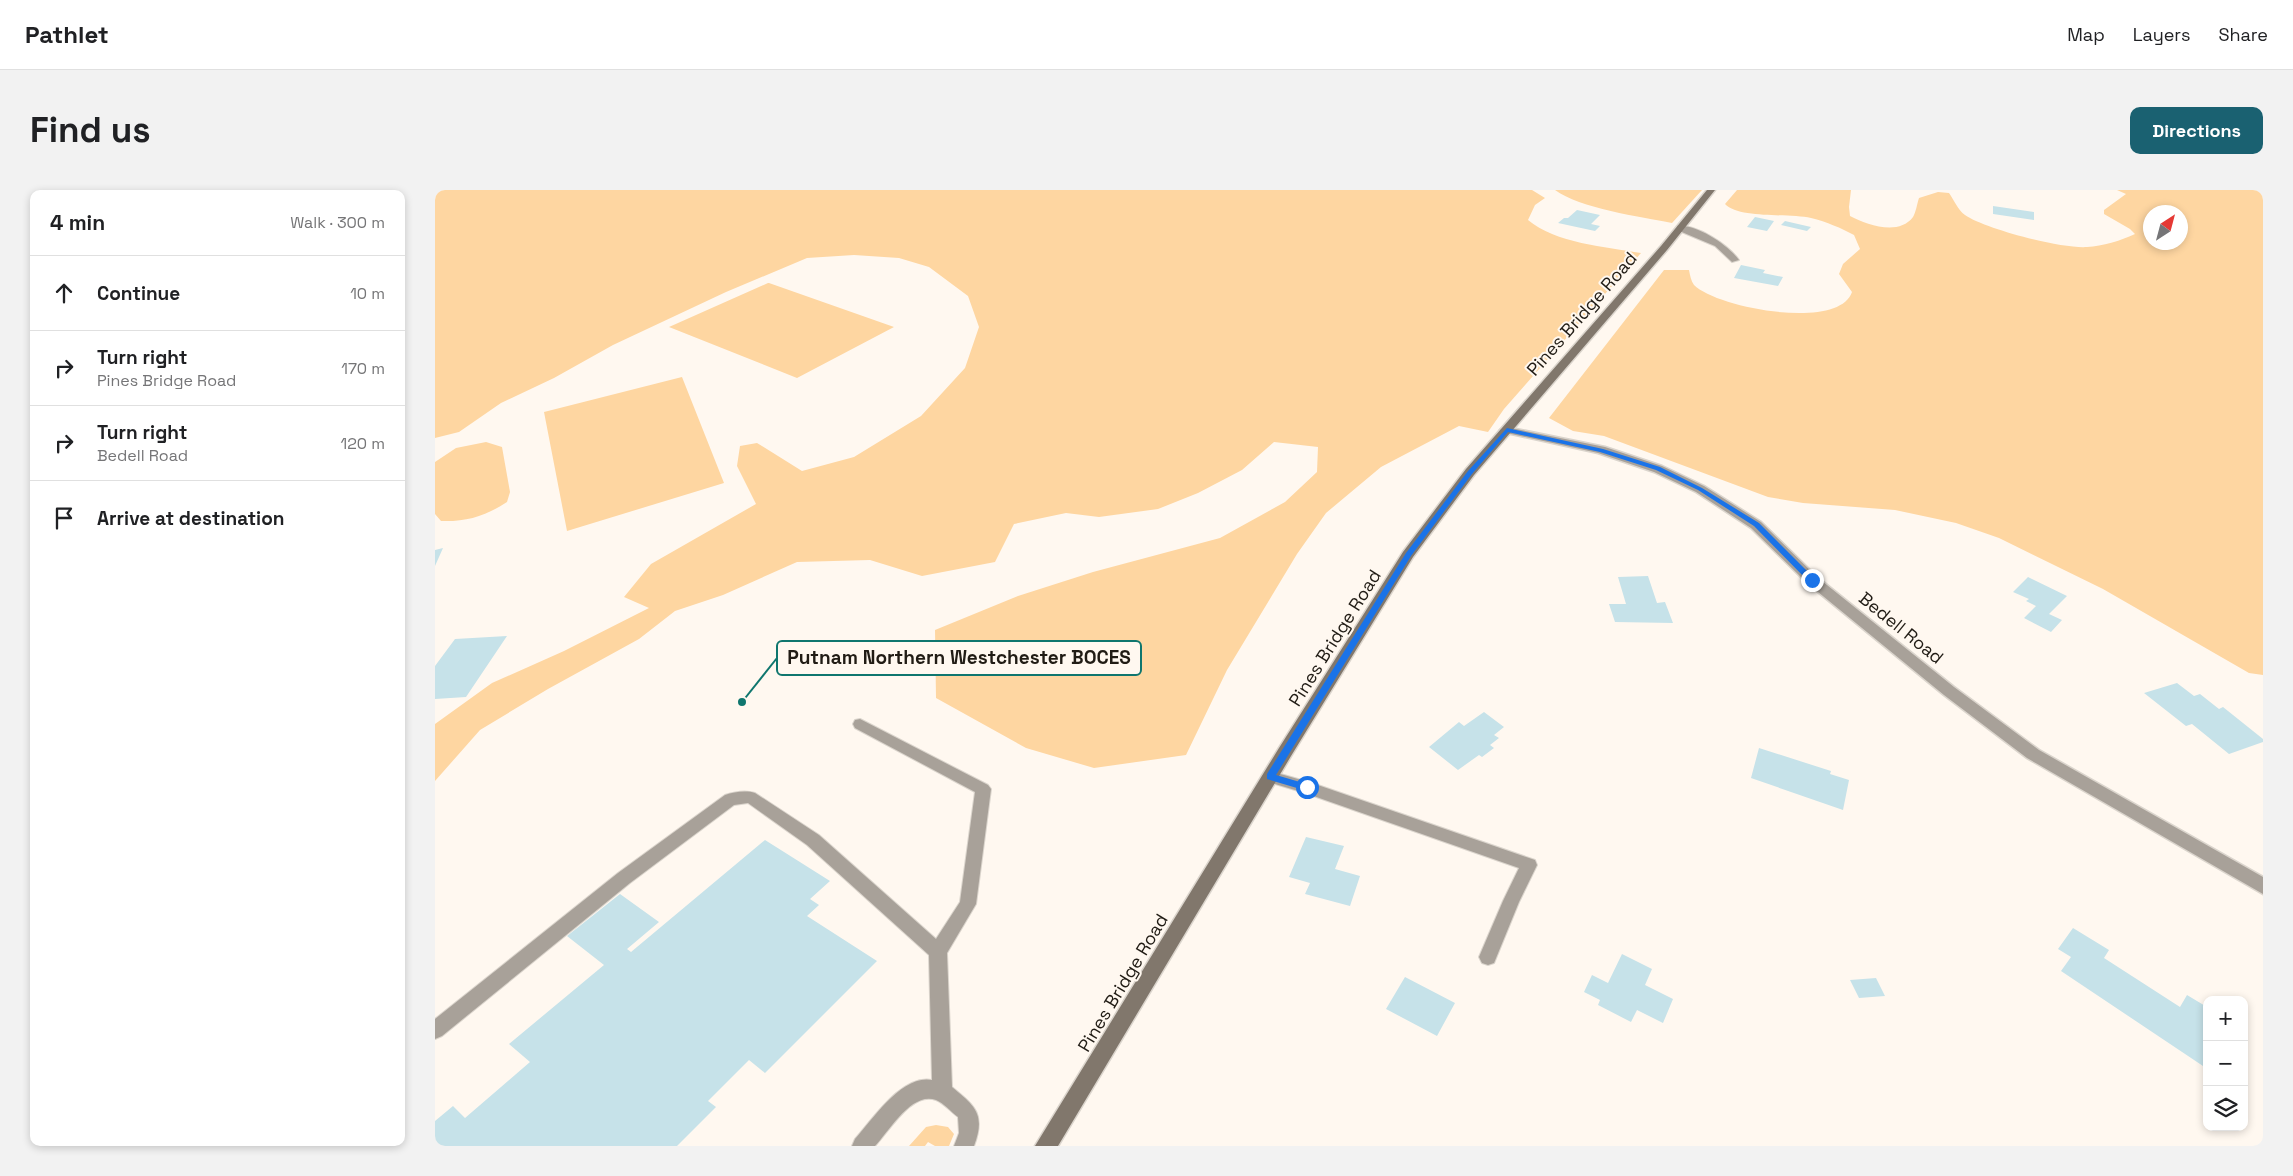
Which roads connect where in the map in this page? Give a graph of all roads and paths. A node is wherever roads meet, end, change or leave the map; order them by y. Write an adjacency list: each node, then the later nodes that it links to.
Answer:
1 (1711, 190): 2 (street, Pines Bridge Road)
2 (1681, 228): 3 (lane); 4 (street, Pines Bridge Road)
3 (1735, 260)
4 (1507, 430): 6 (street, Pines Bridge Road); 7 (street, Bedell Road)
5 (860, 724): 8 (lane)
6 (1270, 777): 9 (lane); 14 (street, Pines Bridge Road)
7 (2263, 886)
8 (938, 952): 10 (lane); 11 (lane)
9 (1488, 957)
10 (435, 1030)
11 (941, 1092): 12 (lane); 13 (lane)
12 (862, 1146)
13 (965, 1146)
14 (1047, 1146)

